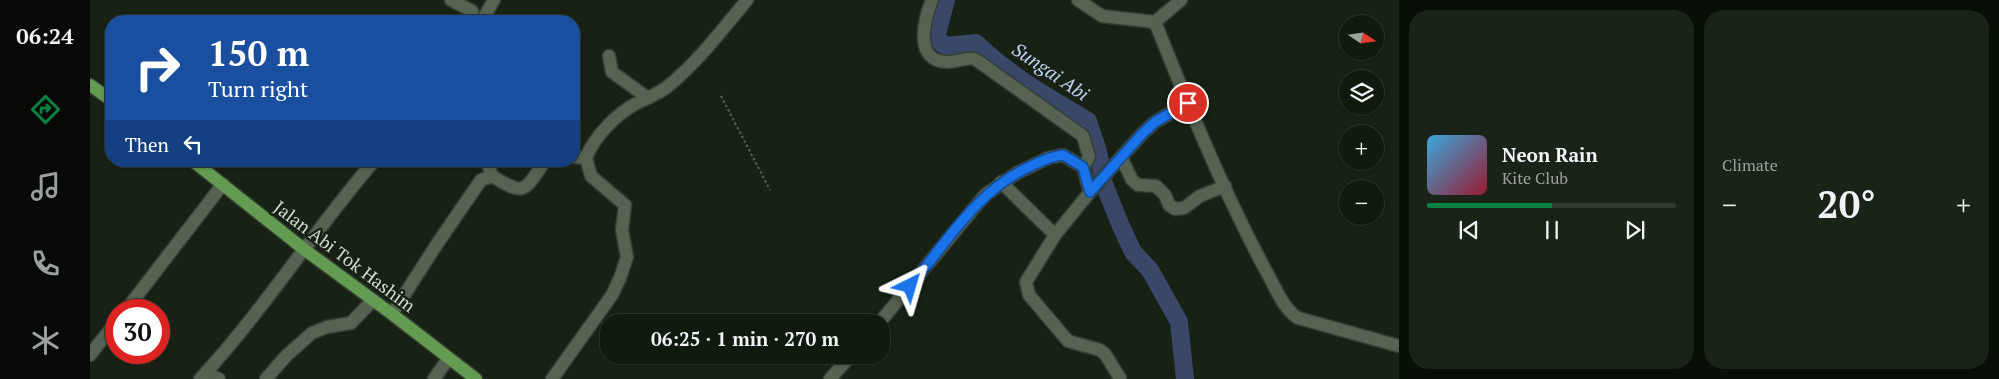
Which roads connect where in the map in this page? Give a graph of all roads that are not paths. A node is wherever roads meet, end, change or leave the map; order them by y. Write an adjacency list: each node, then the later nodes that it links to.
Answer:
1 (451, 0): 7 (street)
2 (494, 0): 8 (street)
3 (747, 0): 13 (street)
4 (932, 0): 21 (street)
5 (1078, 0): 9 (street)
6 (1181, 0): 9 (street)
7 (474, 15)
8 (482, 15)
9 (1155, 22): 14 (street)
10 (610, 56): 13 (street)
11 (90, 85): 12 (main road)
12 (105, 96)
13 (648, 98): 15 (street)
14 (1188, 103): 16 (street); 25 (street)
15 (580, 157): 44 (street)
16 (1117, 161): 25 (street); 26 (street)
17 (201, 167): 24 (main road, Jalan Abi Tok Hashim)
18 (369, 167): 28 (street)
19 (489, 167): 22 (street)
20 (541, 167): 22 (street)
21 (1083, 167): 23 (street); 26 (street)
22 (492, 176): 31 (street)
23 (1001, 182): 27 (street); 32 (street)
24 (223, 184): 28 (main road, Jalan Abi Tok Hashim); 29 (street)
25 (1225, 186): 34 (street)
26 (1090, 192): 27 (street)
27 (1055, 235): 39 (street)
28 (305, 250): 30 (main road, Jalan Abi Tok Hashim); 38 (street)
29 (134, 299)
30 (373, 300): 31 (main road, Jalan Abi Tok Hashim); 41 (street)
31 (392, 314): 36 (main road, Jalan Abi Tok Hashim)
32 (887, 314)
33 (105, 336): 35 (street)
34 (1398, 345)
35 (90, 355)
36 (448, 358): 42 (street); 43 (main road, Jalan Abi Tok Hashim)
37 (843, 364): 45 (street)
38 (203, 376): 40 (street)
39 (1120, 378)
40 (218, 379)
41 (266, 379)
42 (434, 379)
43 (476, 379)
44 (552, 379)
45 (830, 379)

